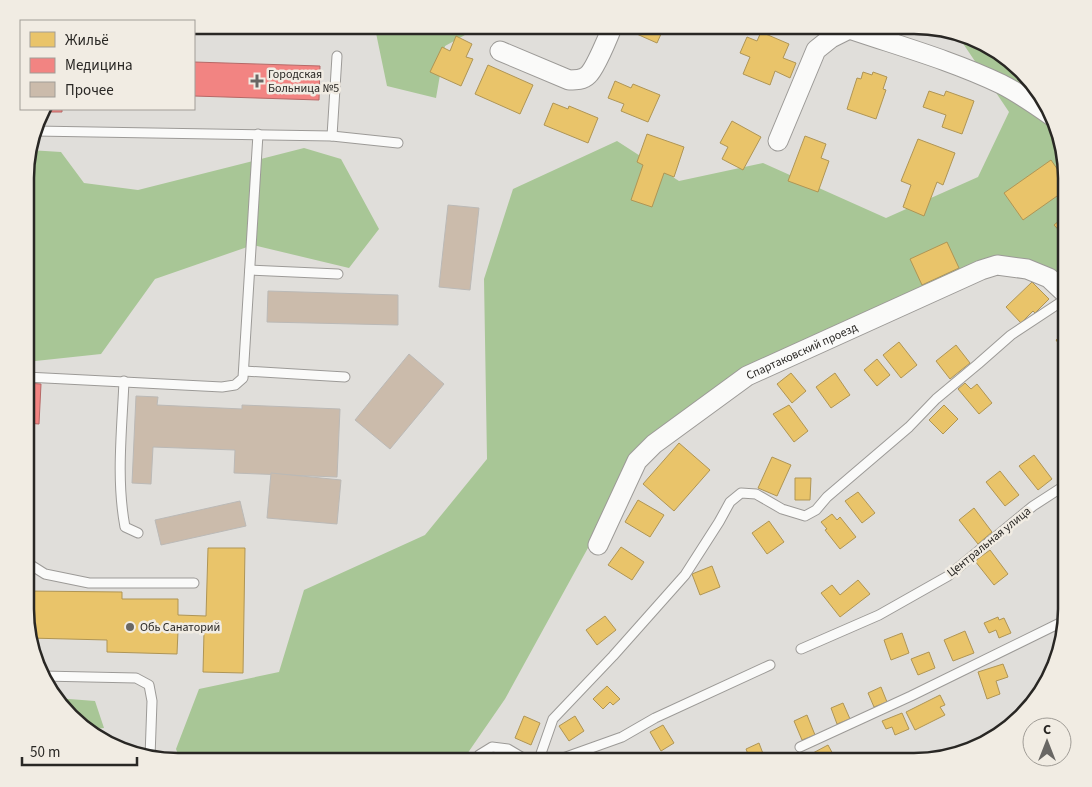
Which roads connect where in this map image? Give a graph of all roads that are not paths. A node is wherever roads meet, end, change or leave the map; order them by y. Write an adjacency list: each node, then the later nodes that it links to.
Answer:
1 (609, 34): 4 (street)
2 (837, 34): 10 (street)
3 (867, 34): 6 (street)
4 (500, 51)
5 (337, 56): 9 (lane)
6 (1039, 108)
7 (41, 131): 8 (lane)
8 (258, 134): 9 (lane); 12 (lane)
9 (332, 136): 11 (lane)
10 (778, 141)
11 (398, 143)
12 (250, 270): 13 (lane); 16 (lane)
13 (338, 274)
14 (1058, 288): 22 (street, Спартаковский проезд)
15 (1058, 303): 33 (lane)
16 (244, 371): 18 (lane); 19 (lane)
17 (34, 377): 19 (lane)
18 (345, 377)
19 (124, 381): 21 (lane)
20 (1058, 490): 26 (lane, Центральная улица)
21 (138, 532)
22 (598, 545)
23 (34, 567): 24 (lane)
24 (194, 583)
25 (1057, 624): 29 (lane)
26 (801, 649)
27 (770, 664): 34 (lane)
28 (51, 676): 30 (lane)
29 (800, 747)
30 (150, 750)
31 (483, 753): 32 (lane)
32 (515, 753)
33 (541, 753)
34 (577, 753)

